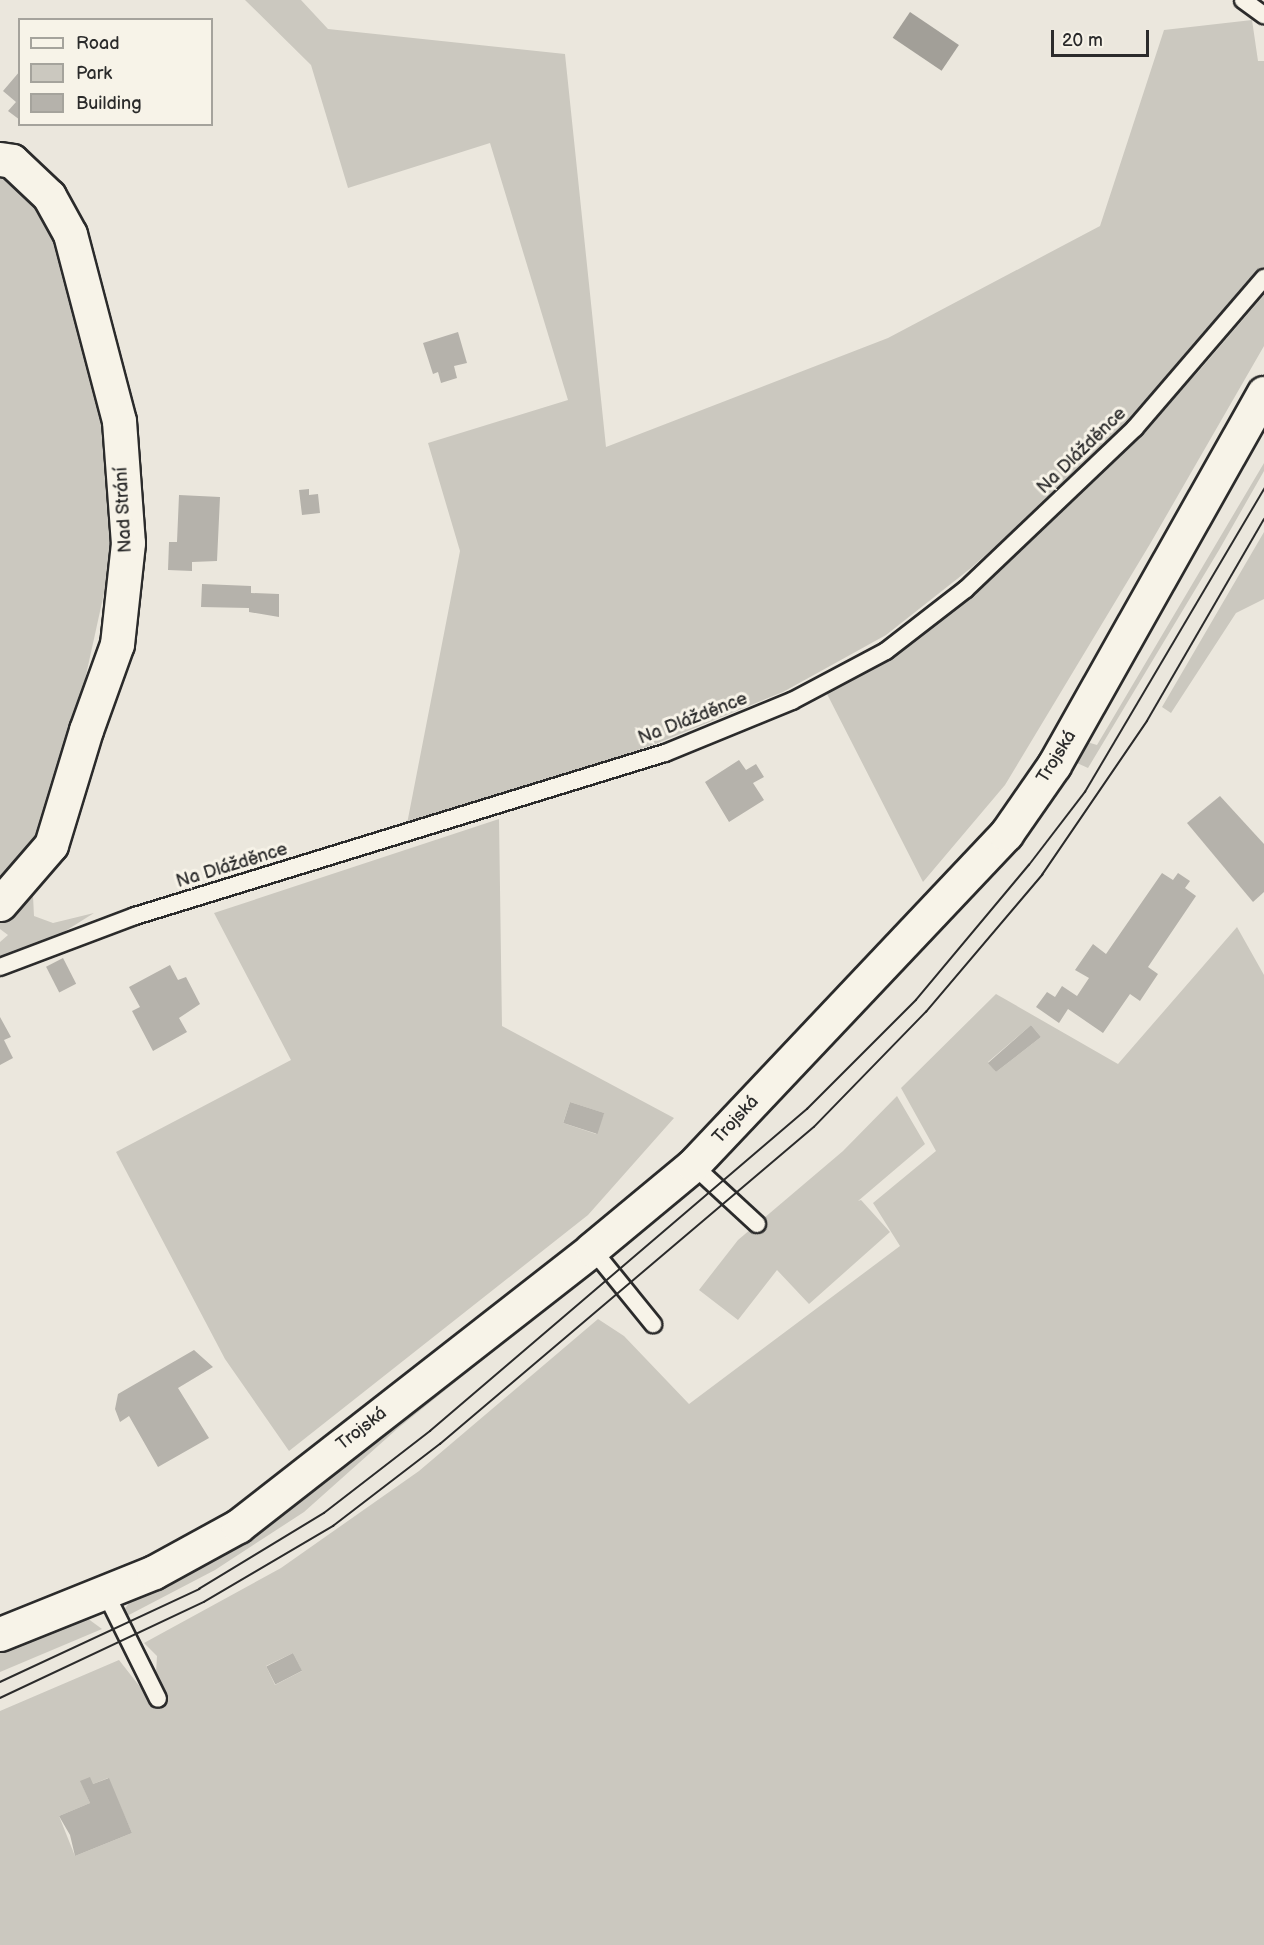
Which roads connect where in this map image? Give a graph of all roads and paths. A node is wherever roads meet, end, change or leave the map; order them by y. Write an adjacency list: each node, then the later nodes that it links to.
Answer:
1 (1243, 0): 2 (lane)
2 (1264, 15)
3 (0, 159): 6 (street, Nad Strání)
4 (1264, 278): 7 (lane, Na Dlážděnce)
5 (1264, 393): 8 (street, Trojská)
6 (0, 904)
7 (0, 967)
8 (693, 1165): 9 (lane); 10 (street, Trojská)
9 (757, 1224)
10 (592, 1250): 11 (lane); 12 (street, Trojská)
11 (653, 1324)
12 (105, 1592): 13 (street, Trojská); 14 (lane)
13 (0, 1634)
14 (158, 1699)

